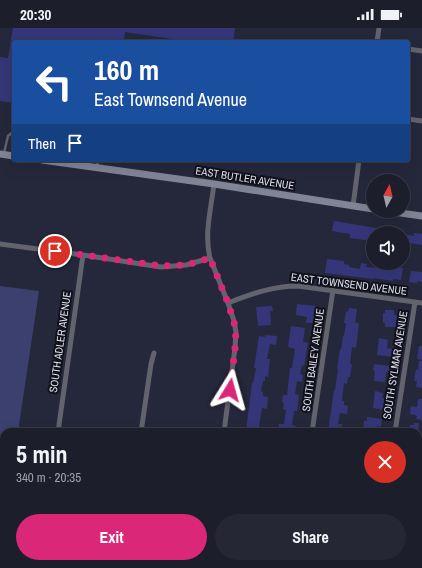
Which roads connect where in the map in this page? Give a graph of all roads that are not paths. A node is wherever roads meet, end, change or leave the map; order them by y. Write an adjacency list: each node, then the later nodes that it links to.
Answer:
1 (379, 28): 2 (street)
2 (377, 40)
3 (410, 50): 4 (street)
4 (422, 52)
5 (410, 119): 6 (street)
6 (422, 121)
7 (12, 132): 8 (lane)
8 (2, 154): 9 (street)
9 (12, 156)
10 (56, 162): 13 (street, EAST BUTLER AVENUE)
11 (98, 162): 13 (lane)
12 (360, 162): 15 (street)
13 (97, 168): 14 (street, EAST BUTLER AVENUE)
14 (214, 184): 15 (street, EAST BUTLER AVENUE); 21 (street)
15 (353, 206): 16 (street, EAST BUTLER AVENUE)
16 (366, 208)
17 (410, 214): 18 (street)
18 (422, 216)
19 (0, 244): 20 (street)
20 (83, 255): 21 (street); 27 (street, SOUTH ADLER AVENUE)
21 (210, 258): 25 (street)
22 (333, 290): 23 (street, EAST TOWNSEND AVENUE); 25 (street, EAST TOWNSEND AVENUE); 30 (street, SOUTH BAILEY AVENUE)
23 (415, 302): 24 (street, EAST TOWNSEND AVENUE); 31 (street, SOUTH SYLMAR AVENUE)
24 (422, 302)
25 (228, 303): 29 (street)
26 (154, 352): 28 (street)
27 (59, 428)
28 (142, 428)
29 (225, 428)
30 (313, 428)
31 (395, 428)

